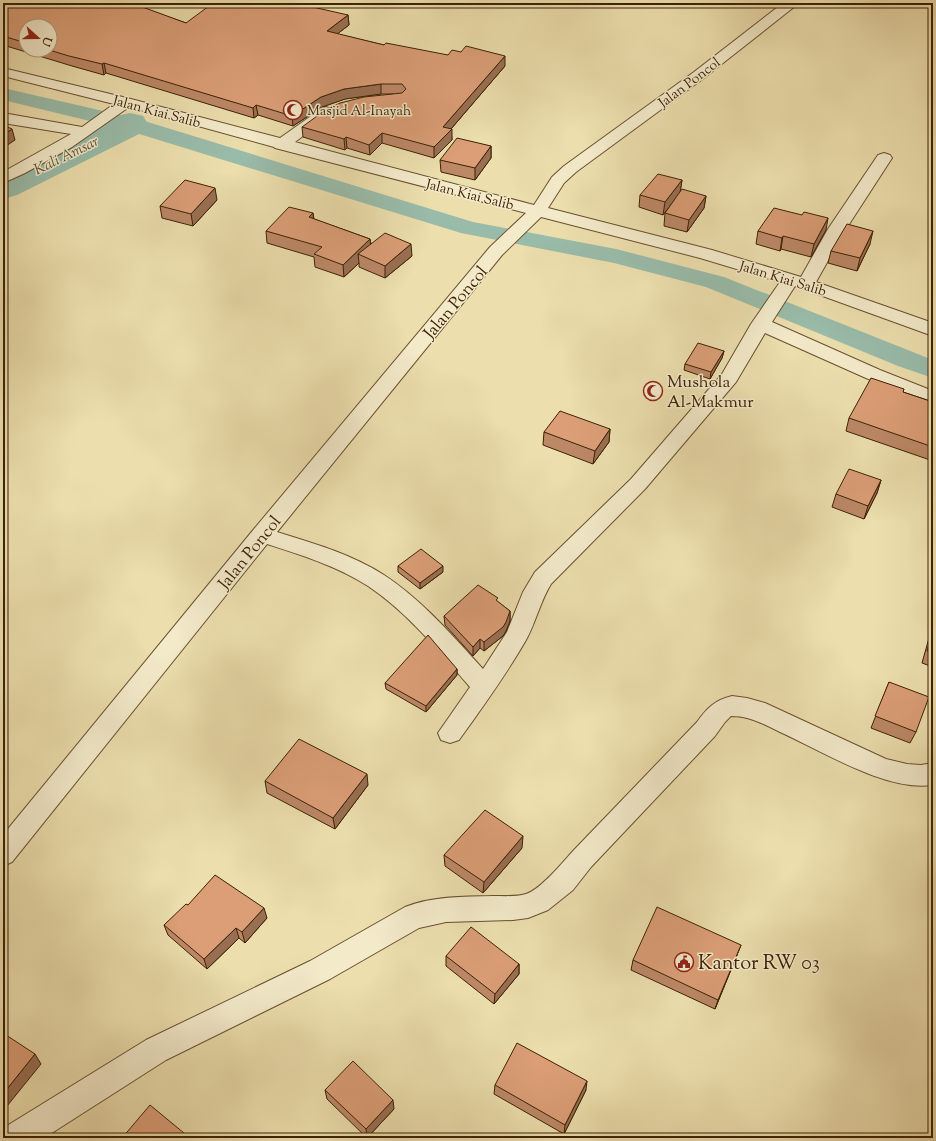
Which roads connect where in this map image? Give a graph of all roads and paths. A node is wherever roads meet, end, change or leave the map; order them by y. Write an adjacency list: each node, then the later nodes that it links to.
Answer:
1 (792, 3): 10 (street, Jalan Poncol)
2 (3, 72): 4 (street, Jalan Kiai Salib)
3 (339, 106): 7 (street)
4 (119, 107): 6 (street); 7 (street, Jalan Kiai Salib)
5 (3, 118): 6 (street)
6 (87, 131): 9 (street)
7 (281, 145): 10 (street, Jalan Kiai Salib)
8 (884, 158): 11 (street)
9 (3, 178)
10 (538, 211): 11 (street, Jalan Kiai Salib); 15 (street, Jalan Poncol)
11 (793, 285): 12 (street); 13 (street, Jalan Kiai Salib)
12 (763, 320): 14 (street); 16 (street)
13 (933, 330)
14 (933, 398)
15 (262, 535): 16 (street); 19 (street, Jalan Poncol)
16 (484, 686): 17 (street)
17 (450, 733)
18 (933, 774): 20 (street)
19 (3, 854)
20 (16, 1138)

